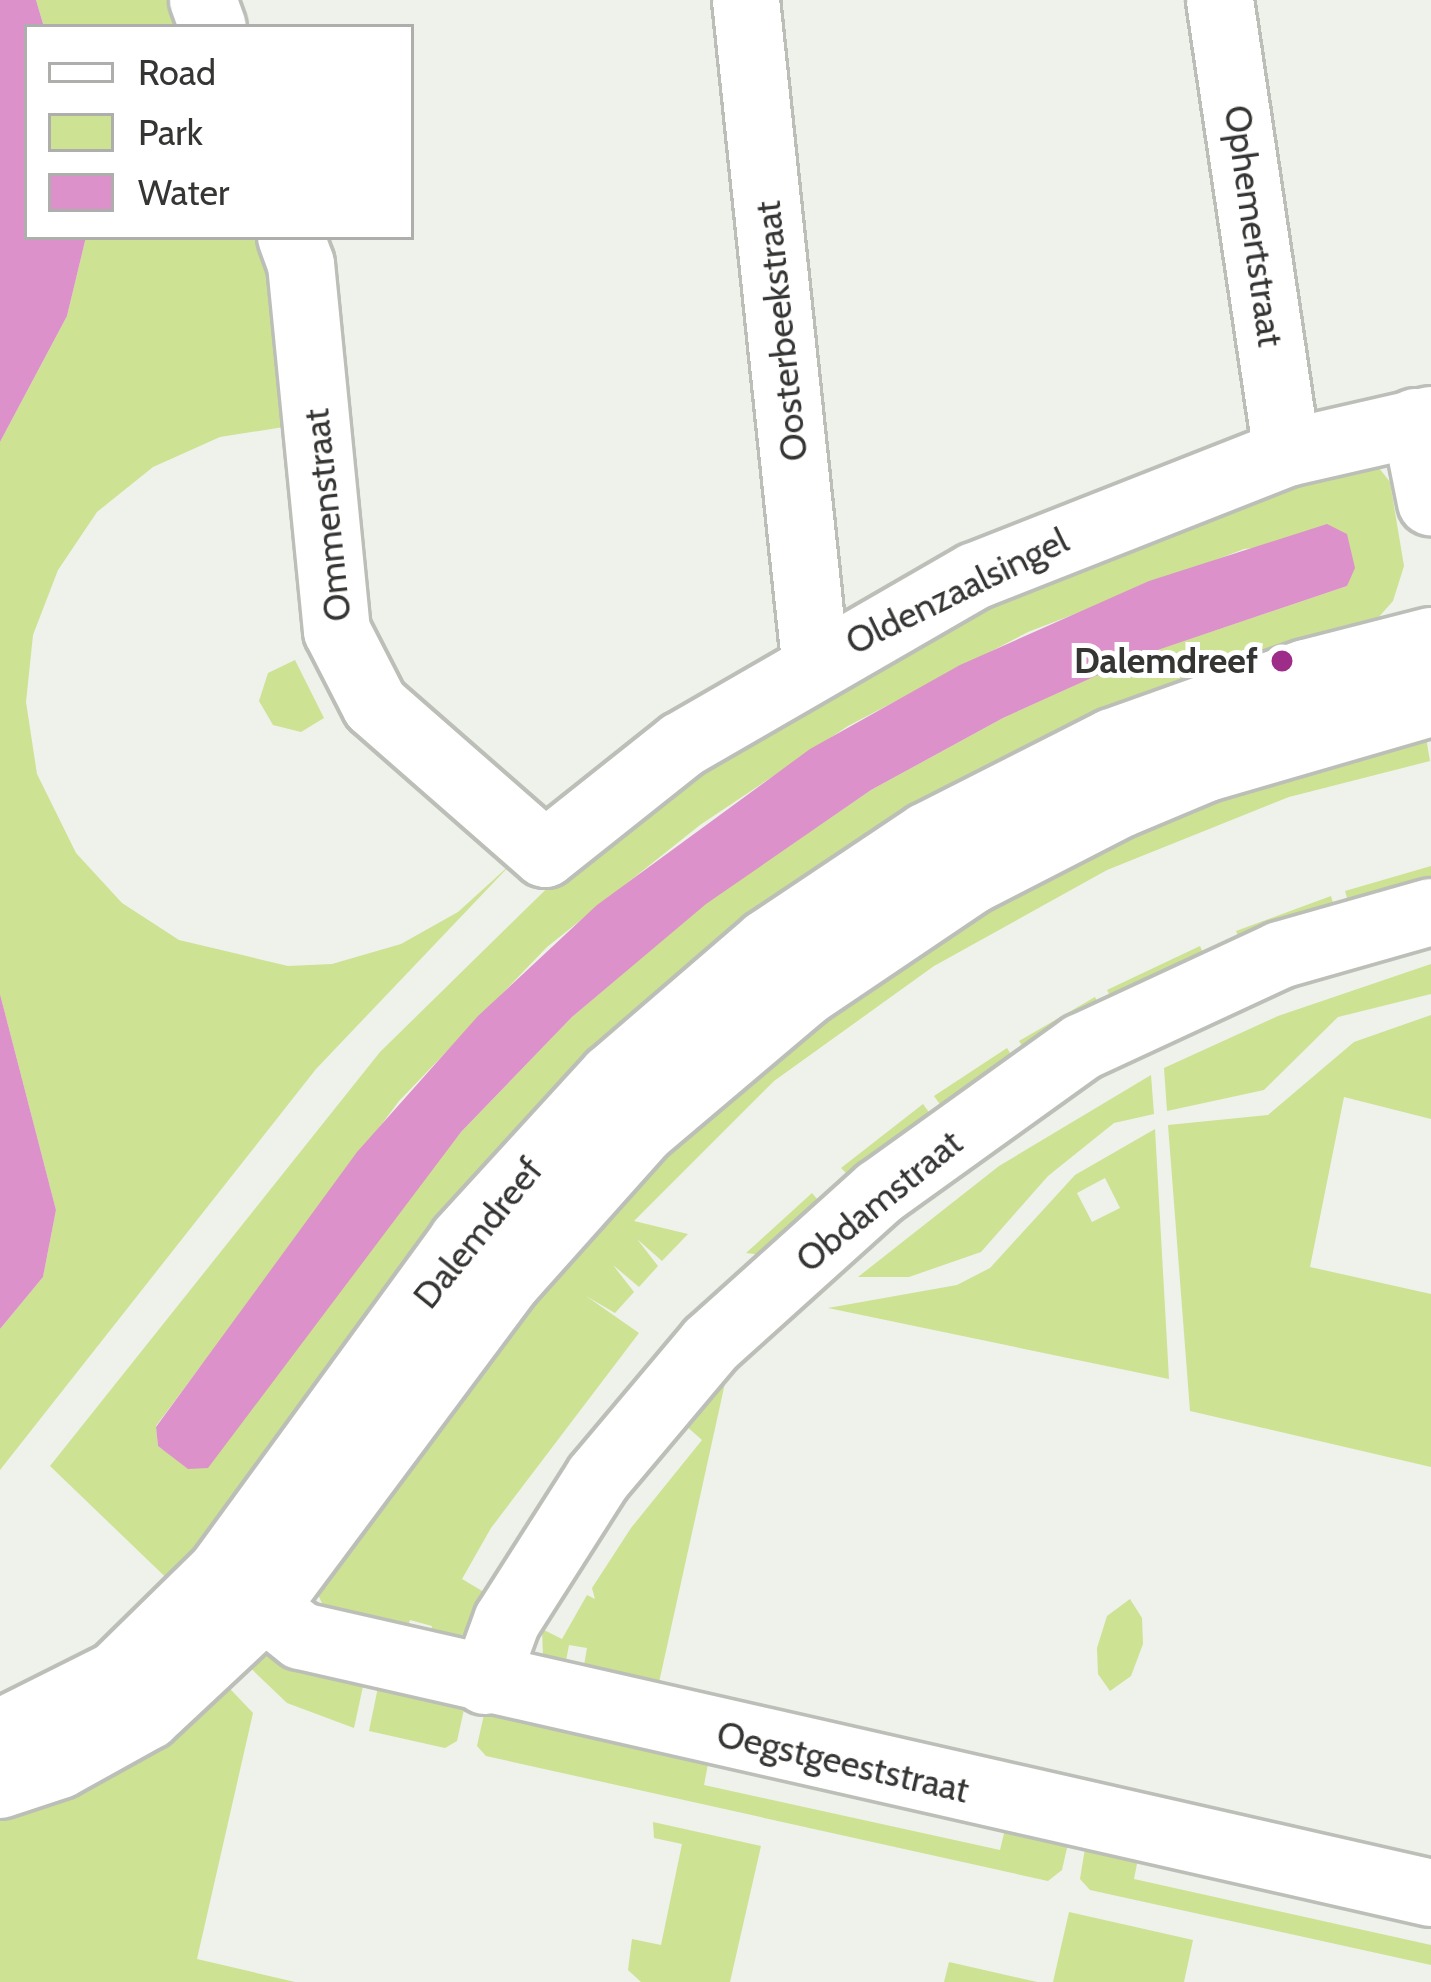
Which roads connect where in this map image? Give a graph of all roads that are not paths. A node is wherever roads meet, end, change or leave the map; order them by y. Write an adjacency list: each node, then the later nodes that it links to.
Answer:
1 (746, 0): 8 (street, Oosterbeekstraat)
2 (1220, 0): 5 (street, Ophemertstraat)
3 (292, 240): 10 (street, Ommenstraat)
4 (1423, 421): 5 (street, Oldenzaalsingel); 6 (street, Oldenzaalsingel)
5 (1287, 453): 8 (street, Oldenzaalsingel)
6 (1431, 502)
7 (1431, 641): 12 (street, Dalemdreef)
8 (815, 661): 10 (street, Oldenzaalsingel)
9 (1431, 703): 12 (street, Dalemdreef)
10 (545, 854)
11 (1431, 912): 13 (street, Obdamstraat)
12 (242, 1590): 13 (street, Oegstgeeststraat); 14 (street, Dalemdreef); 15 (street, Dalemdreef)
13 (485, 1681): 16 (street, Oegstgeeststraat)
14 (0, 1733)
15 (0, 1785)
16 (1431, 1893)

